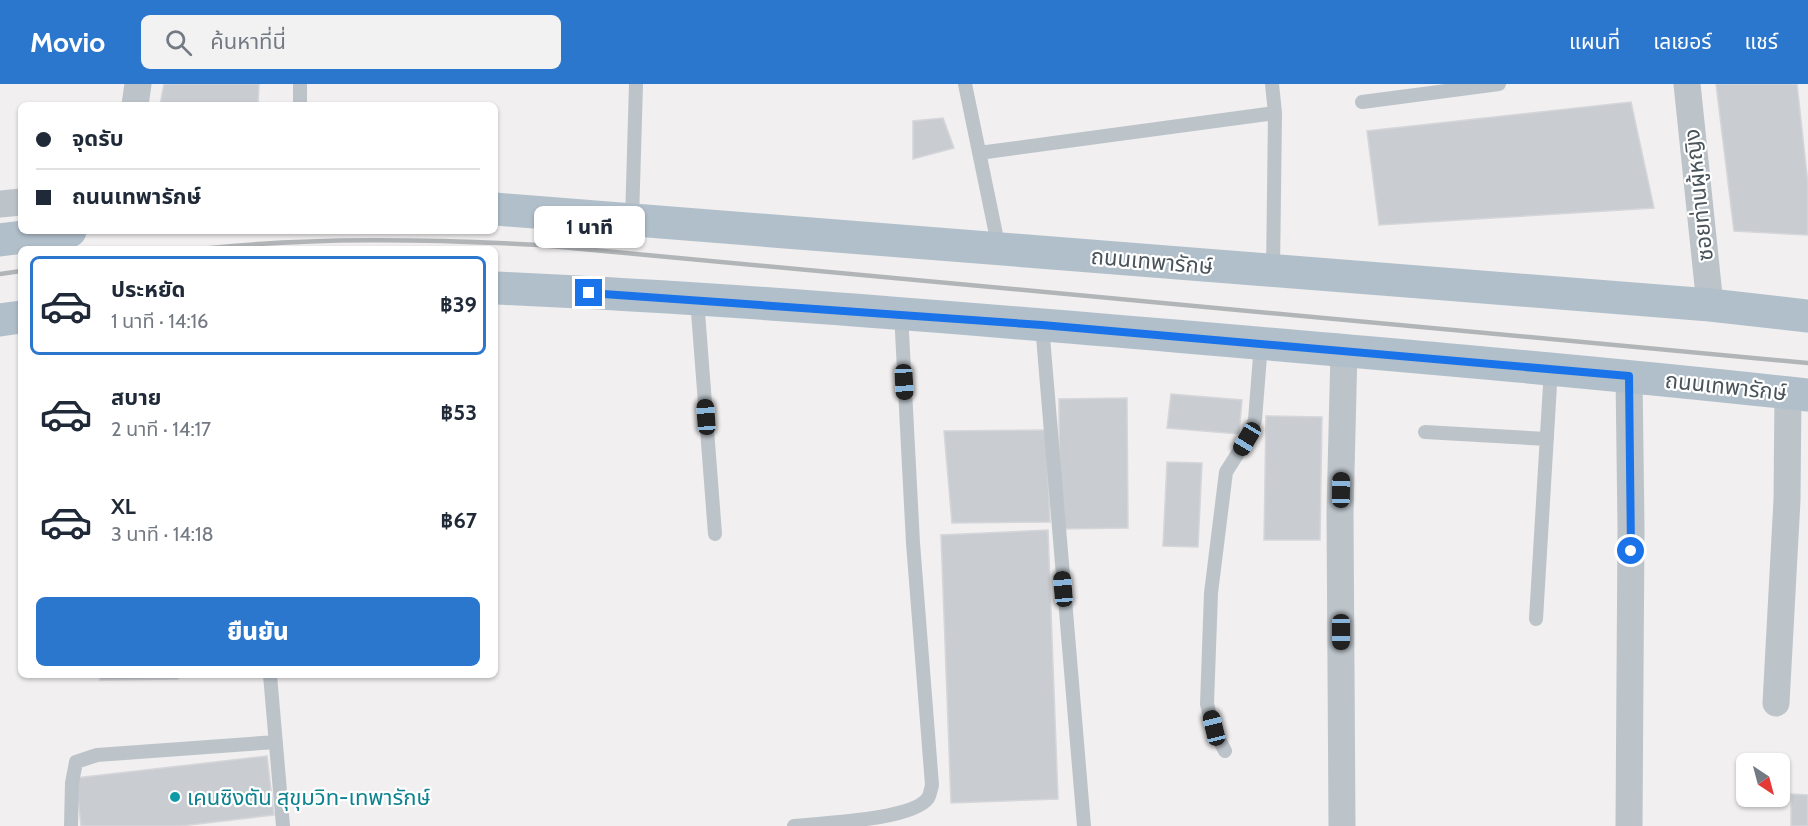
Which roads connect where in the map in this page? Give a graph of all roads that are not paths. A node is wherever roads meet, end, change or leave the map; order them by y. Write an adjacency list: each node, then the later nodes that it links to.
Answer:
1 (138, 84): 8 (street)
2 (300, 84): 9 (lane)
3 (636, 84): 16 (lane)
4 (965, 84): 12 (lane)
5 (1272, 84): 11 (lane)
6 (1498, 84): 10 (lane)
7 (1687, 84): 23 (street, ซอยท่านผู้หญิง)
8 (135, 102)
9 (300, 102)
10 (1362, 102)
11 (1275, 113): 12 (lane); 20 (lane)
12 (980, 153): 19 (lane)
13 (18, 202): 14 (street)
14 (0, 204)
15 (498, 209): 16 (main road, ถนนเทพารักษ์)
16 (632, 220): 19 (main road, ถนนเทพารักษ์)
17 (47, 234): 18 (main road)
18 (0, 240)
19 (999, 249): 20 (main road, ถนนเทพารักษ์)
20 (1274, 271): 23 (main road, ถนนเทพารักษ์)
21 (498, 288): 22 (main road, ถนนเทพารักษ์)
22 (697, 299): 24 (main road, ถนนเทพารักษ์); 36 (lane)
23 (1710, 305): 25 (main road, ถนนเทพารักษ์)
24 (901, 314): 28 (main road, ถนนเทพารักษ์); 44 (lane)
25 (1808, 316)
26 (18, 317): 27 (main road)
27 (0, 320)
28 (1042, 325): 29 (main road, ถนนเทพารักษ์); 45 (lane)
29 (1261, 343): 30 (main road, ถนนเทพารักษ์); 41 (lane)
30 (1344, 350): 31 (main road, ถนนเทพารักษ์); 46 (street)
31 (1551, 368): 32 (main road, ถนนเทพารักษ์); 35 (lane)
32 (1629, 376): 33 (main road, ถนนเทพารักษ์); 47 (street)
33 (1798, 394): 39 (street)
34 (1425, 432): 35 (lane)
35 (1547, 439): 37 (lane)
36 (715, 534)
37 (1536, 619)
38 (270, 678): 40 (lane)
39 (1776, 703)
40 (276, 742): 42 (lane); 43 (lane)
41 (1224, 750)
42 (71, 826)
43 (283, 826)
44 (795, 826)
45 (1084, 826)
46 (1342, 826)
47 (1629, 826)

